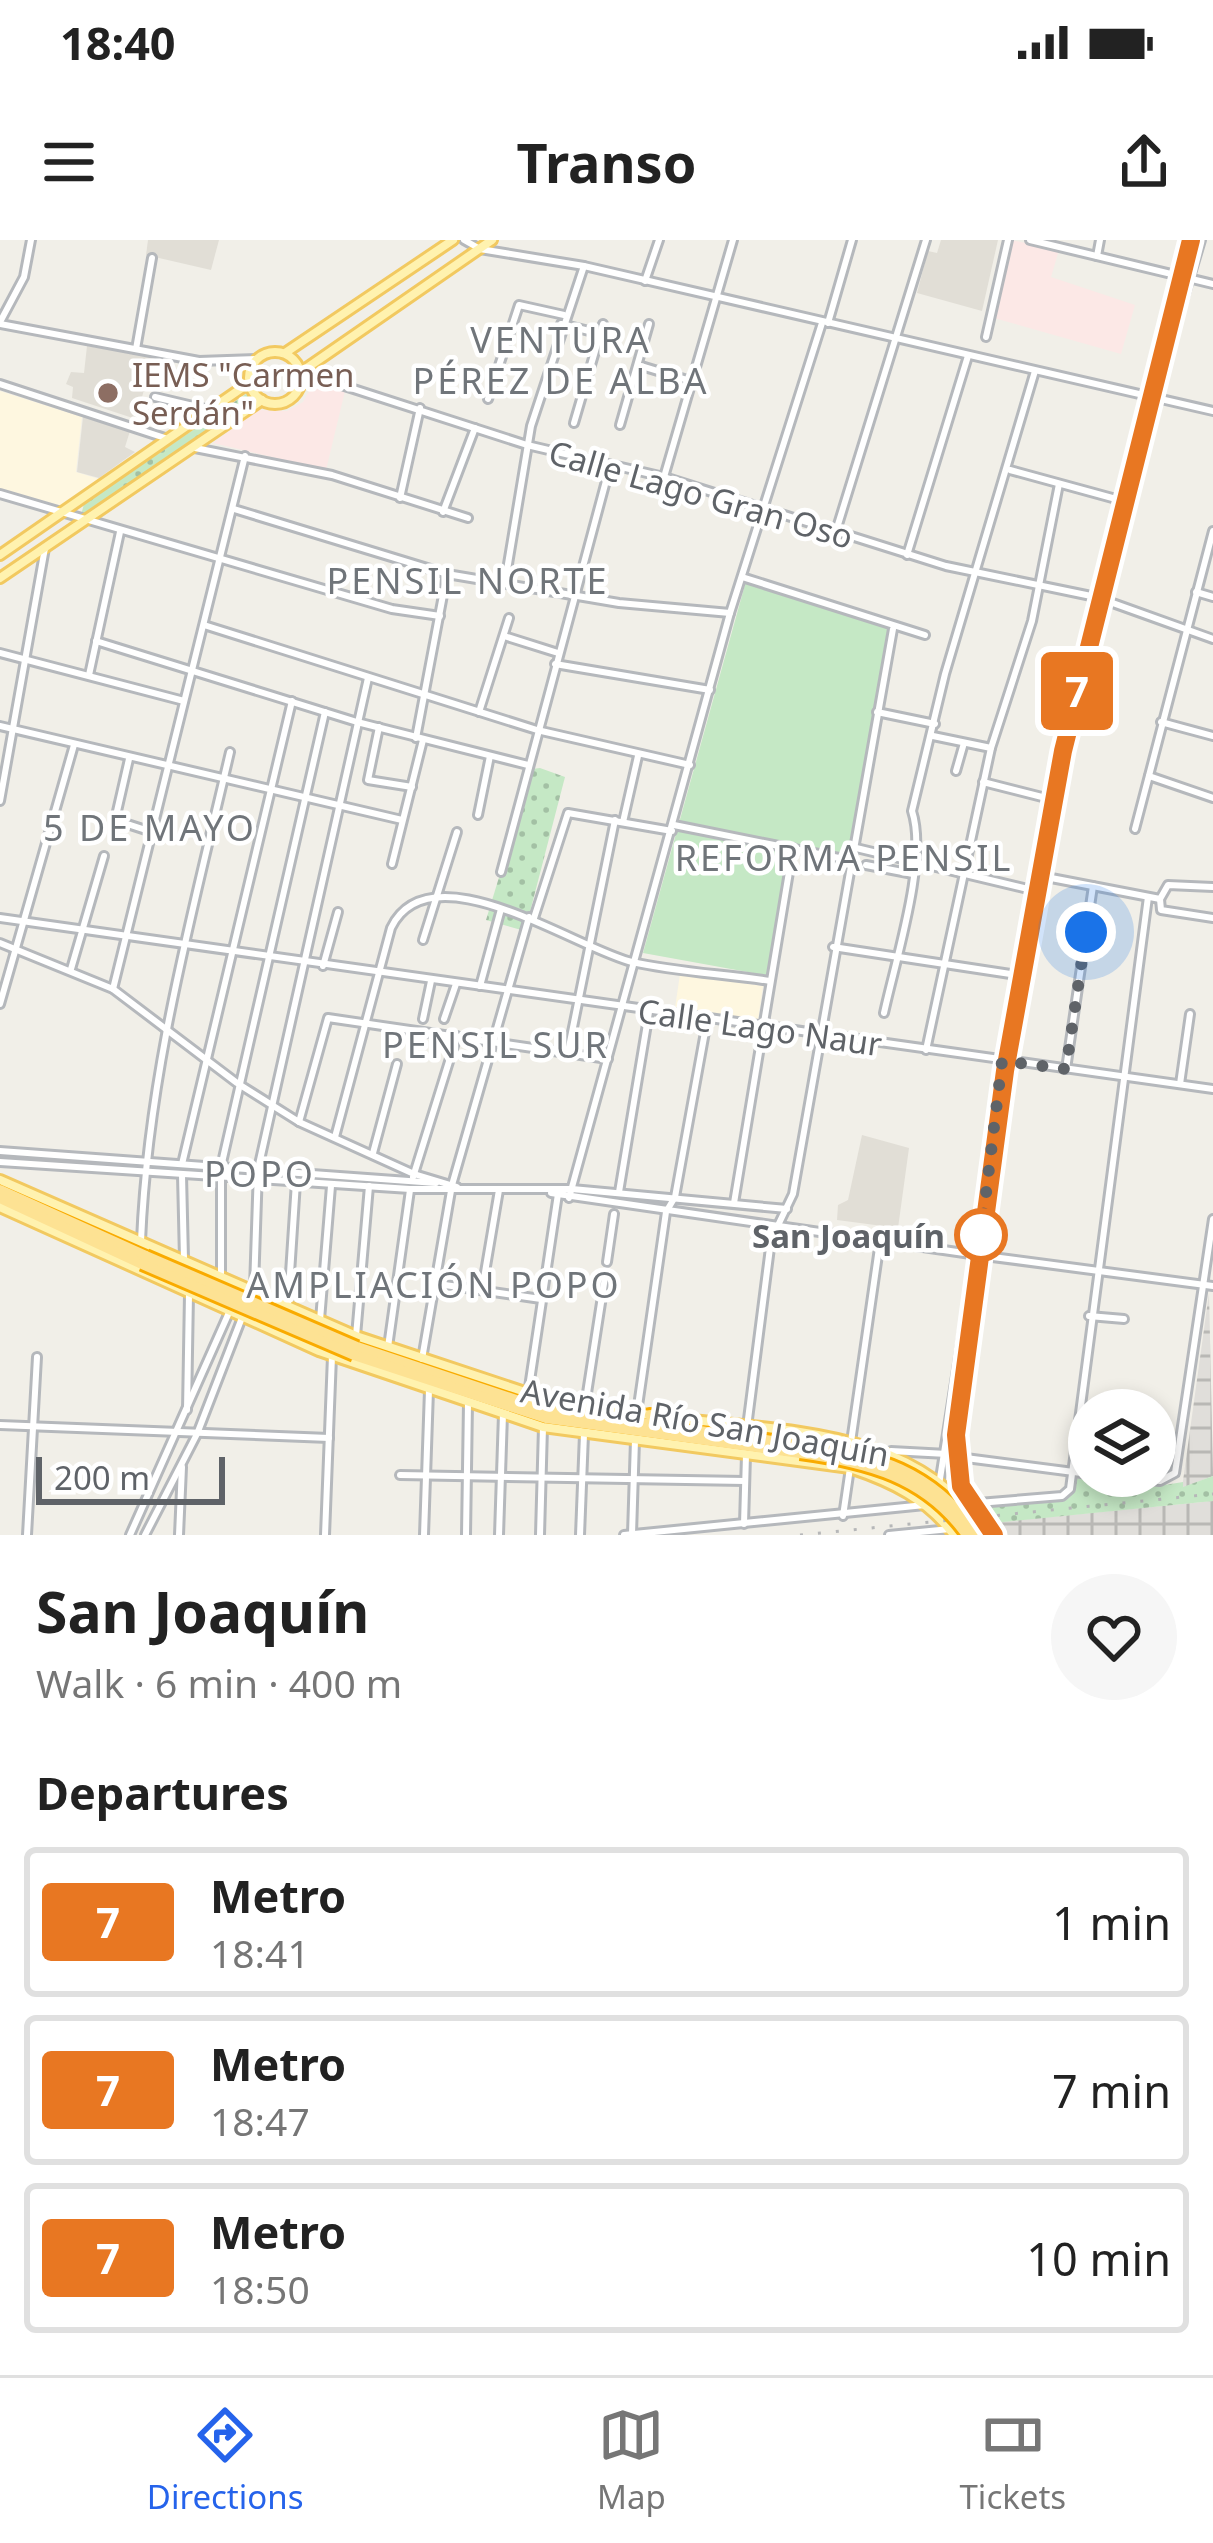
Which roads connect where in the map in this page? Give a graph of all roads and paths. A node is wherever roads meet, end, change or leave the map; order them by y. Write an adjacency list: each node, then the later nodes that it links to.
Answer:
1 (32, 240): 24 (street)
2 (453, 240): 20 (main road)
3 (464, 240): 13 (street)
4 (492, 240): 13 (main road)
5 (659, 240): 18 (street)
6 (733, 240): 21 (street)
7 (852, 240): 25 (street)
8 (926, 240): 30 (street)
9 (1008, 240): 29 (street)
10 (1030, 240): 14 (street)
11 (1100, 240): 14 (street)
12 (1201, 240): 17 (street)
13 (481, 249): 16 (street); 22 (main road)
14 (1096, 256): 17 (street)
15 (152, 258): 31 (street)
16 (584, 266): 18 (street); 23 (street)
17 (1191, 280): 19 (street); 41 (street)
18 (645, 281): 21 (street)
19 (1213, 284)
20 (370, 297): 22 (main road); 32 (main road)
21 (716, 298): 25 (street); 38 (street)
22 (382, 315): 37 (main road)
23 (563, 320): 28 (street); 43 (street); 52 (street)
24 (0, 323): 31 (street)
25 (825, 323): 30 (street); 63 (street)
26 (603, 324): 28 (street)
27 (649, 324): 35 (street)
28 (601, 334): 48 (street)
29 (986, 337)
30 (897, 339): 33 (street); 68 (street)
31 (136, 349): 34 (street)
32 (285, 353): 34 (main road); 37 (main road)
33 (968, 356): 36 (street); 73 (street)
34 (257, 359): 39 (main road)
35 (638, 365): 38 (street); 49 (street)
36 (1035, 371): 41 (street); 56 (street)
37 (301, 376): 44 (main road); 45 (street, Calle Lago Gran Oso)
38 (694, 382): 57 (street)
39 (249, 383): 44 (main road); 46 (main road)
40 (0, 384): 51 (street)
41 (1154, 394): 47 (street); 61 (street); 84 (street)
42 (154, 397): 46 (street)
43 (488, 399)
44 (262, 400): 53 (main road)
45 (420, 408): 50 (street, Calle Lago Gran Oso); 60 (street)
46 (212, 410): 51 (main road)
47 (1213, 411)
48 (574, 423)
49 (620, 425)
50 (475, 428): 52 (street, Calle Lago Gran Oso); 64 (street)
51 (169, 440): 65 (main road)
52 (527, 445): 55 (street, Calle Lago Gran Oso); 79 (street)
53 (195, 448): 54 (street); 67 (main road)
54 (245, 456): 60 (street); 62 (street)
55 (610, 466): 57 (street, Calle Lago Gran Oso); 82 (street)
56 (1010, 470): 58 (street); 76 (street)
57 (664, 477): 63 (street, Calle Lago Gran Oso)
58 (1059, 484): 61 (street); 80 (street)
59 (0, 494): 65 (street)
60 (400, 498): 64 (street)
61 (1118, 500): 84 (street)
62 (234, 508): 74 (street); 75 (street)
63 (765, 508): 68 (street, Calle Lago Gran Oso); 78 (street)
64 (443, 512): 66 (street)
65 (63, 513): 67 (street); 72 (main road)
66 (468, 518)
67 (87, 521): 70 (street); 71 (main road)
68 (836, 531): 73 (street, Calle Lago Gran Oso)
69 (1213, 531): 81 (street)
70 (119, 532): 74 (street); 94 (street)
71 (46, 548): 77 (main road); 97 (street)
72 (0, 555)
73 (907, 555): 76 (street, Calle Lago Gran Oso)
74 (220, 559): 86 (street); 88 (street)
75 (447, 574): 79 (street); 86 (street)
76 (977, 574): 80 (street, Calle Lago Gran Oso); 111 (street)
77 (0, 578)
78 (742, 578): 85 (street); 89 (street)
79 (505, 583): 82 (street)
80 (1040, 586): 84 (street, Calle Lago Gran Oso); 121 (street)
81 (1196, 592): 83 (street); 90 (street)
82 (574, 597): 85 (street); 96 (street)
83 (1213, 597)
84 (1099, 598): 90 (street, Calle Lago Gran Oso); 138 (street); 158 (street)
85 (730, 614): 102 (street)
86 (440, 616): 103 (street)
87 (508, 619): 92 (street)
88 (204, 626): 99 (street); 101 (street)
89 (893, 628): 91 (street); 108 (street)
90 (1184, 629): 93 (street, Calle Lago Gran Oso); 110 (street)
91 (926, 635)
92 (504, 637): 96 (street); 107 (street)
93 (1213, 639)
94 (96, 641): 99 (street); 100 (street)
95 (0, 653): 97 (street)
96 (558, 653): 98 (street)
97 (26, 659): 100 (street); 114 (street)
98 (555, 664): 102 (street); 115 (street)
99 (193, 671): 104 (street); 105 (street)
100 (89, 675): 104 (street)
101 (368, 678): 103 (street); 109 (street)
102 (710, 690): 127 (street)
103 (426, 695): 107 (street); 118 (street)
104 (184, 700): 128 (street)
105 (292, 701): 106 (street); 135 (street)
106 (325, 712): 109 (street); 136 (street)
107 (479, 712): 115 (street)
108 (877, 712): 111 (street); 148 (street)
109 (358, 722): 113 (street); 140 (street)
110 (1161, 722): 117 (street); 130 (street)
111 (935, 724): 116 (street)
112 (0, 727): 114 (street)
113 (379, 727): 118 (street); 134 (street)
114 (14, 730): 120 (street); 132 (street)
115 (537, 730): 124 (street); 126 (street)
116 (933, 736): 119 (street); 152 (street)
117 (1213, 736)
118 (420, 739): 123 (street); 134 (street)
119 (964, 743): 121 (street); 129 (street)
120 (74, 745): 125 (street); 170 (street)
121 (991, 748): 133 (street)
122 (230, 752): 131 (street)
123 (490, 756): 126 (street); 141 (street)
124 (638, 756): 127 (street); 143 (street)
125 (129, 759): 128 (street); 146 (street)
126 (528, 764): 155 (street)
127 (690, 765): 144 (street)
128 (169, 767): 131 (street); 146 (street)
129 (956, 771)
130 (1149, 776): 137 (street); 145 (street)
131 (223, 780): 135 (street); 175 (street)
132 (2, 782): 139 (street)
133 (983, 782): 138 (street); 157 (street)
134 (412, 787): 142 (street)
135 (268, 790): 136 (street); 179 (street)
136 (304, 798): 140 (street); 181 (street)
137 (1213, 798)
138 (1050, 799): 161 (street)
139 (0, 801)
140 (339, 807): 142 (street); 183 (street)
141 (478, 815)
142 (402, 820): 153 (street)
143 (619, 821): 144 (street); 167 (street); 177 (street)
144 (673, 828): 149 (street); 182 (street)
145 (1135, 830)
146 (152, 832): 172 (street)
147 (457, 832): 163 (street)
148 (852, 847): 151 (street); 152 (street)
149 (793, 848): 151 (street); 190 (street)
150 (104, 856): 171 (street)
151 (849, 860): 176 (street)
152 (915, 860): 156 (street); 157 (street)
153 (392, 864)
154 (866, 866): 156 (street)
155 (501, 872)
156 (913, 874): 180 (street)
157 (964, 875): 161 (street); 184 (street)
158 (1045, 876): 159 (street); 215 (street)
159 (1093, 886): 162 (street); 217 (street)
160 (1213, 887): 164 (street)
161 (1032, 890): 188 (street)
162 (1148, 897): 164 (street); 218 (street)
163 (436, 898): 165 (street); 173 (street); 187 (street)
164 (1160, 898): 169 (street)
165 (501, 909): 167 (street); 192 (street)
166 (338, 912): 185 (street)
167 (531, 917): 177 (street); 194 (street)
168 (0, 918): 170 (street, Calle Lago Naur)
169 (1213, 918)
170 (26, 922): 171 (street, Calle Lago Naur); 178 (street)
171 (83, 931): 172 (street, Calle Lago Naur); 186 (street)
172 (126, 936): 175 (street, Calle Lago Naur); 193 (street)
173 (423, 940)
174 (0, 943): 178 (street)
175 (184, 944): 179 (street, Calle Lago Naur); 205 (street)
176 (833, 947): 180 (street); 207 (street)
177 (590, 948): 182 (street); 195 (street)
178 (19, 950): 186 (street); 196 (street)
179 (231, 951): 181 (street, Calle Lago Naur); 213 (street)
180 (896, 956): 184 (street); 199 (street)
181 (266, 957): 183 (street, Calle Lago Naur); 219 (street)
182 (633, 962): 190 (street); 197 (street)
183 (303, 963): 185 (street, Calle Lago Naur); 222 (street)
184 (945, 963): 188 (street); 210 (street)
185 (323, 966): 187 (street, Calle Lago Naur)
186 (71, 969): 193 (street)
187 (378, 974): 189 (street, Calle Lago Naur); 204 (street)
188 (1017, 975): 214 (street)
189 (431, 981): 191 (street, Calle Lago Naur); 201 (street)
190 (770, 981): 206 (street)
191 (456, 984): 192 (street, Calle Lago Naur); 202 (street)
192 (480, 988): 194 (street, Calle Lago Naur)
193 (113, 989): 205 (street)
194 (507, 992): 195 (street, Calle Lago Naur); 209 (street)
195 (580, 1002): 197 (street, Calle Lago Naur); 211 (street)
196 (0, 1004)
197 (622, 1008): 198 (street, Calle Lago Naur); 212 (street)
198 (650, 1012): 203 (street, Calle Lago Naur); 243 (street)
199 (884, 1013)
200 (1190, 1013): 220 (street)
201 (423, 1019)
202 (444, 1019)
203 (707, 1021): 206 (street, Calle Lago Naur); 246 (street)
204 (364, 1023): 208 (street); 223 (street); 224 (street)
205 (164, 1026): 213 (street); 228 (street)
206 (763, 1028): 207 (street, Calle Lago Naur); 248 (street)
207 (818, 1035): 210 (street, Calle Lago Naur); 250 (street)
208 (457, 1036): 209 (street); 236 (street)
209 (494, 1041): 211 (street); 240 (street)
210 (926, 1050): 214 (street, Calle Lago Naur)
211 (568, 1052): 212 (street)
212 (608, 1059): 241 (street)
213 (205, 1061): 219 (street); 229 (street)
214 (1002, 1061): 215 (street, Calle Lago Naur); 257 (street)
215 (1012, 1062): 217 (street, Calle Lago Naur); 258 (street)
216 (397, 1064): 226 (street)
217 (1066, 1069): 218 (street, Calle Lago Naur)
218 (1123, 1077): 220 (street, Calle Lago Naur); 261 (street)
219 (237, 1083): 222 (street); 230 (street)
220 (1180, 1084): 221 (street, Calle Lago Naur)
221 (1213, 1089)
222 (270, 1106): 223 (street); 231 (street)
223 (298, 1122): 224 (street)
224 (334, 1136): 226 (street)
225 (0, 1151): 228 (street)
226 (373, 1153): 236 (street)
227 (0, 1162): 232 (street)
228 (144, 1162): 229 (street); 232 (street)
229 (182, 1164): 230 (street)
230 (221, 1167): 231 (street); 234 (street)
231 (258, 1169): 235 (street); 236 (street)
232 (144, 1172): 233 (street); 255 (street)
233 (182, 1175): 234 (street); 259 (street)
234 (220, 1177): 235 (street); 262 (street)
235 (257, 1179): 237 (street); 267 (street)
236 (412, 1181): 239 (street); 240 (street); 279 (street)
237 (296, 1182): 238 (street); 271 (street)
238 (332, 1184): 239 (street); 276 (street)
239 (369, 1186): 278 (street)
240 (454, 1188): 242 (street); 265 (street)
241 (572, 1189): 243 (street); 244 (street); 247 (street)
242 (499, 1190): 244 (street); 268 (street)
243 (619, 1192): 246 (street)
244 (558, 1193): 247 (street); 270 (street)
245 (1, 1194): 249 (highway); 249 (highway); 255 (main road, Avenida Río San Joaquín); 269 (main road, Avenida Río San Joaquín)
246 (675, 1197): 248 (street); 251 (street)
247 (569, 1198): 251 (street)
248 (734, 1203): 250 (street)
249 (33, 1209): 278 (highway, Avenida Río San Joaquín, bridge)
250 (787, 1209): 254 (street)
251 (666, 1211): 254 (street); 293 (street)
252 (614, 1214): 260 (street)
253 (1213, 1219): 266 (street)
254 (776, 1226): 256 (street); 297 (street)
255 (142, 1241): 259 (main road, Avenida Río San Joaquín)
256 (880, 1241): 257 (street); 304 (street)
257 (973, 1254): 258 (street); 307 (street)
258 (985, 1256): 261 (street); 309 (street)
259 (184, 1258): 262 (main road, Avenida Río San Joaquín)
260 (607, 1262)
261 (1096, 1270): 266 (street); 273 (street)
262 (220, 1274): 264 (main road, Avenida Río San Joaquín)
263 (605, 1277): 290 (street)
264 (243, 1283): 267 (main road, Avenida Río San Joaquín); 272 (street)
265 (436, 1284): 268 (street); 283 (street)
266 (1209, 1285): 311 (street)
267 (254, 1288): 271 (main road, Avenida Río San Joaquín); 274 (street)
268 (482, 1290): 270 (street)
269 (189, 1294): 272 (main road, Avenida Río San Joaquín); 291 (street)
270 (541, 1299): 287 (street)
271 (288, 1304): 276 (main road, Avenida Río San Joaquín)
272 (230, 1311): 274 (main road, Avenida Río San Joaquín); 291 (street)
273 (1090, 1316): 275 (street); 285 (street)
274 (242, 1317): 280 (main road, Avenida Río San Joaquín); 299 (street)
275 (1124, 1319)
276 (320, 1320): 277 (main road, Avenida Río San Joaquín)
277 (332, 1325): 278 (main road, Avenida Río San Joaquín); 280 (main road)
278 (355, 1346): 279 (main road, Avenida Río San Joaquín); 284 (highway, Avenida Río San Joaquín); 288 (highway, Avenida Río San Joaquín)
279 (388, 1347): 283 (main road, Avenida Río San Joaquín)
280 (320, 1351): 281 (main road, Avenida Río San Joaquín)
281 (332, 1356): 286 (main road, Avenida Río San Joaquín); 302 (street)
282 (37, 1357): 295 (street)
283 (422, 1359): 287 (main road, Avenida Río San Joaquín)
284 (475, 1386): 287 (highway); 301 (highway, Avenida Río San Joaquín)
285 (1081, 1389)
286 (429, 1390): 289 (main road, Avenida Río San Joaquín); 315 (street)
287 (523, 1393): 290 (main road, Avenida Río San Joaquín)
288 (483, 1398): 292 (highway); 301 (highway, Avenida Río San Joaquín)
289 (468, 1403): 292 (main road, Avenida Río San Joaquín); 316 (street)
290 (585, 1406): 293 (main road, Avenida Río San Joaquín)
291 (186, 1414): 298 (street)
292 (503, 1414): 296 (main road, Avenida Río San Joaquín); 317 (street)
293 (644, 1414): 297 (main road, Avenida Río San Joaquín); 301 (highway)
294 (0, 1425): 295 (street)
295 (33, 1427): 298 (street); 331 (street)
296 (543, 1427): 300 (main road, Avenida Río San Joaquín); 318 (street)
297 (748, 1427): 304 (main road, Avenida Río San Joaquín)
298 (180, 1433): 299 (street); 332 (street)
299 (197, 1434): 302 (street); 310 (street)
300 (584, 1434): 303 (main road, Avenida Río San Joaquín); 321 (street)
301 (687, 1434): 303 (highway); 305 (highway, Avenida Río San Joaquín)
302 (329, 1438): 335 (street)
303 (638, 1440): 308 (main road, Avenida Río San Joaquín); 319 (street)
304 (851, 1442): 306 (main road, Avenida Río San Joaquín)
305 (801, 1449): 343 (highway, Avenida Río San Joaquín, bridge); 344 (highway, Avenida Río San Joaquín, bridge)
306 (891, 1451): 307 (street); 320 (main road); 323 (main road, Avenida Río San Joaquín)
307 (947, 1454): 323 (street)
308 (746, 1455): 312 (main road, Avenida Río San Joaquín); 322 (street)
309 (958, 1457): 313 (street); 325 (street)
310 (183, 1459): 333 (street); 334 (street)
311 (1176, 1467)
312 (850, 1468): 320 (main road, Avenida Río San Joaquín); 328 (street)
313 (1068, 1473)
314 (400, 1475): 315 (street)
315 (427, 1476): 316 (street); 336 (street)
316 (466, 1477): 317 (street); 337 (street)
317 (501, 1477): 318 (street); 338 (street)
318 (543, 1478): 321 (street); 339 (street)
319 (634, 1478): 321 (street); 322 (street); 341 (street)
320 (882, 1478): 326 (main road, Avenida Río San Joaquín)
321 (582, 1479): 340 (street)
322 (745, 1481): 329 (street)
323 (941, 1481): 325 (main road, Avenida Río San Joaquín); 326 (street)
324 (1068, 1482): 327 (street)
325 (952, 1491): 327 (main road, Avenida Río San Joaquín)
326 (928, 1504): 328 (street); 330 (main road, Avenida Río San Joaquín)
327 (966, 1504): 345 (main road, Avenida Río San Joaquín)
328 (843, 1516): 329 (street)
329 (744, 1524): 341 (street)
330 (952, 1532): 342 (street)
331 (27, 1535)
332 (130, 1535)
333 (146, 1535)
334 (179, 1535)
335 (326, 1535)
336 (424, 1535)
337 (466, 1535)
338 (499, 1535)
339 (540, 1535)
340 (580, 1535)
341 (628, 1535)
342 (889, 1535)
343 (967, 1535)
344 (977, 1535)
345 (988, 1535)

